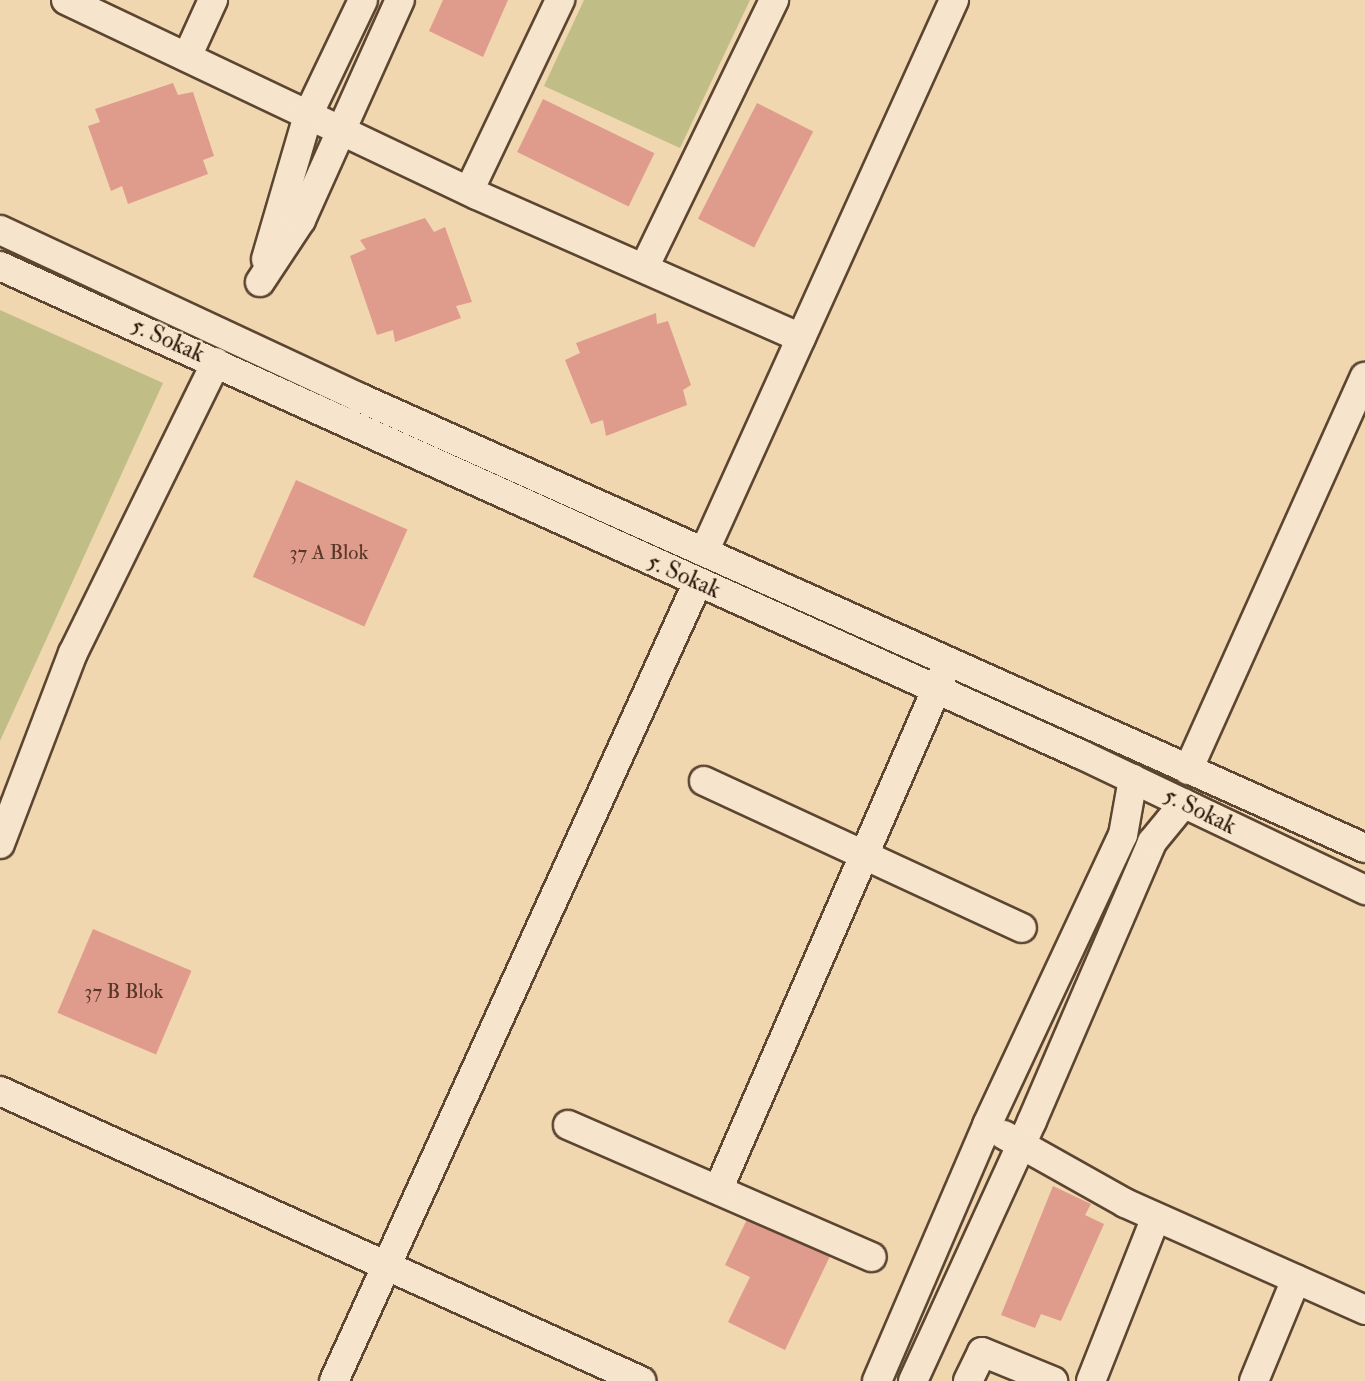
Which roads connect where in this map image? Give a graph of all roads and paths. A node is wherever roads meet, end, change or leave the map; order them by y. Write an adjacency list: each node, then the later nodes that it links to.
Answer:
1 (66, 0): 8 (street)
2 (213, 0): 8 (street)
3 (363, 0): 9 (street)
4 (400, 0): 10 (street)
5 (560, 0): 11 (street)
6 (774, 0): 14 (street)
7 (954, 0): 15 (street)
8 (187, 57): 9 (street)
9 (308, 115): 10 (street); 10 (street)
10 (340, 130): 11 (street)
11 (469, 191): 14 (street)
12 (0, 230): 18 (street, 5. Sokak)
13 (0, 266): 16 (street, 5. Sokak)
14 (644, 268): 15 (street)
15 (801, 338): 18 (street)
16 (216, 362): 19 (street, 5. Sokak); 26 (street)
17 (1365, 377): 22 (street)
18 (704, 552): 20 (street, 5. Sokak)
19 (698, 582): 21 (street, 5. Sokak); 38 (street)
20 (949, 662): 21 (street); 22 (street, 5. Sokak)
21 (936, 690): 23 (street, 5. Sokak); 28 (street)
22 (1188, 769): 27 (street, 5. Sokak)
23 (1133, 779): 25 (street, 5. Sokak); 33 (street)
24 (704, 781): 28 (street)
25 (1184, 803): 29 (street, 5. Sokak); 34 (street)
26 (0, 844)
27 (1365, 848)
28 (864, 855): 30 (street); 35 (street)
29 (1365, 890)
30 (1022, 928)
31 (0, 1091): 38 (street)
32 (568, 1125): 35 (street)
33 (987, 1125): 34 (street); 43 (street)
34 (1021, 1145): 36 (street); 44 (street)
35 (718, 1190): 37 (street)
36 (1156, 1217): 39 (street); 47 (street)
37 (872, 1257)
38 (386, 1267): 41 (street); 42 (street)
39 (1296, 1279): 40 (street); 48 (street)
40 (1365, 1310)
41 (334, 1381)
42 (641, 1381)
43 (877, 1381)
44 (913, 1381)
45 (968, 1381): 46 (street)
46 (1053, 1381)
47 (1091, 1381)
48 (1254, 1381)

